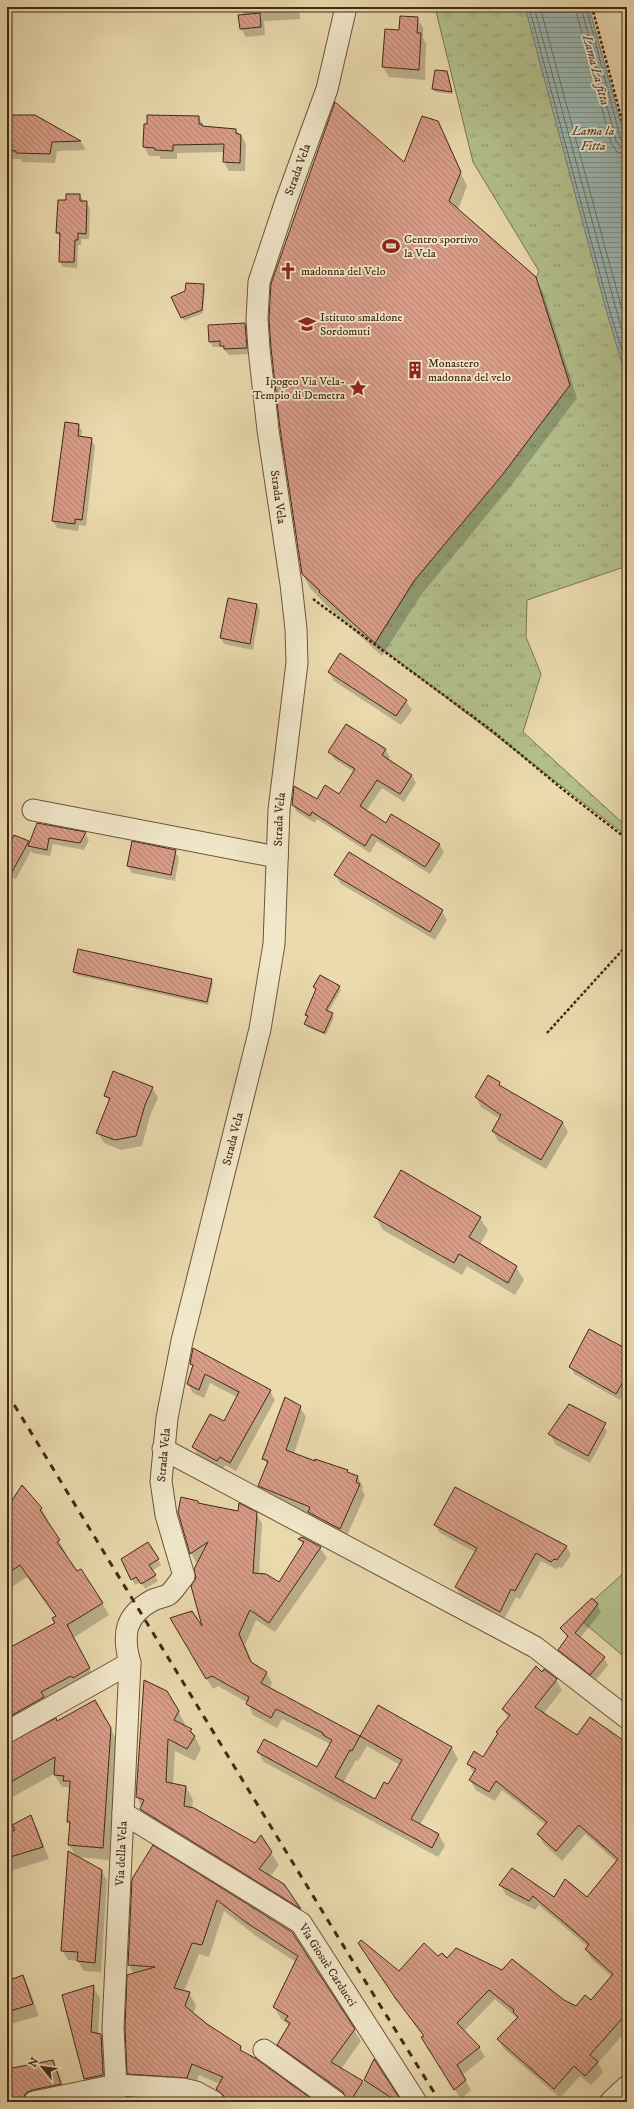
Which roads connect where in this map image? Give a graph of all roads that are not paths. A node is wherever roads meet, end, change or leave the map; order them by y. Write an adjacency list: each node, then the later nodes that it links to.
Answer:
1 (346, 7): 3 (street, Strada Vela)
2 (33, 810): 3 (street)
3 (277, 857): 4 (street, Strada Vela)
4 (163, 1449): 5 (street, Strada Vela); 7 (street)
5 (139, 1610): 6 (street, Via della Vela)
6 (130, 1663): 8 (street); 9 (street, Via della Vela)
7 (627, 1718)
8 (7, 1732)
9 (123, 1813): 12 (street, Via della Vela); 16 (street, Via Giosuè Carducci)
10 (264, 2050): 15 (street)
11 (627, 2087): 17 (street)
12 (115, 2094): 13 (street); 14 (street)
13 (34, 2102)
14 (214, 2102)
15 (336, 2102)
16 (416, 2102)
17 (611, 2102)

